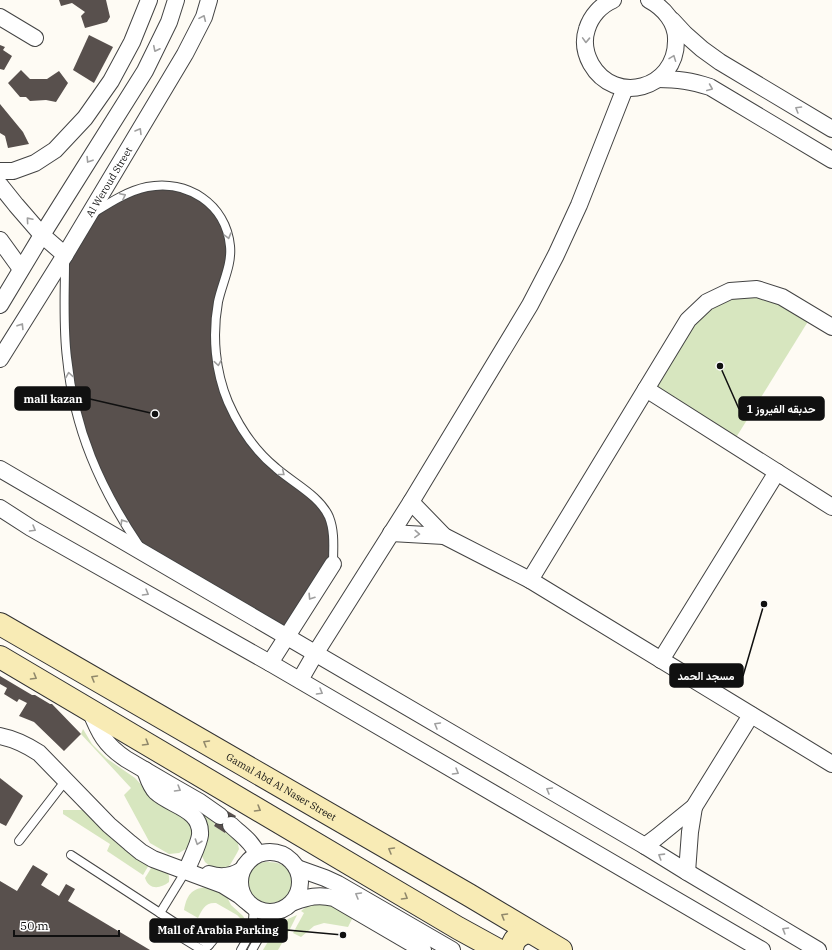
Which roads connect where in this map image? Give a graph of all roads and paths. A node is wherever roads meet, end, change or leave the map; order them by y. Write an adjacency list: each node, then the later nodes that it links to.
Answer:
1 (149, 0): 14 (street)
2 (176, 0): 17 (street, one-way to 17)
3 (210, 0): 16 (street, Al Weroud Street, one-way to 3)
4 (613, 0): 6 (street)
5 (654, 2): 8 (street)
6 (598, 6): 11 (street, one-way to 11)
7 (0, 17): 9 (street)
8 (669, 17): 10 (street, one-way to 8); 12 (street, one-way to 8)
9 (35, 38)
10 (658, 79): 11 (street); 13 (street, one-way to 13)
11 (625, 88): 27 (street)
12 (832, 129)
13 (832, 160)
14 (0, 171)
15 (0, 185): 17 (street, one-way to 15)
16 (89, 215): 19 (street, Al Weroud Street); 33 (lane, one-way to 33)
17 (42, 235): 19 (street); 20 (street)
18 (0, 240): 20 (street)
19 (65, 255): 23 (street, Al Weroud Street, one-way to 19); 32 (lane, one-way to 19)
20 (21, 269): 21 (street)
21 (0, 305)
22 (832, 327): 24 (street)
23 (0, 359)
24 (646, 389): 26 (street); 34 (street)
25 (0, 469): 32 (street)
26 (777, 472): 28 (street); 39 (street)
27 (411, 502): 30 (street); 31 (street)
28 (832, 507)
29 (0, 508): 40 (street, one-way to 40)
30 (391, 533): 31 (street, one-way to 31); 37 (street)
31 (444, 536): 34 (street)
32 (145, 554): 36 (street)
33 (333, 564): 36 (street, one-way to 36)
34 (530, 580): 39 (street)
35 (0, 624): 58 (main road, Gamal Abd Al Naser Street, one-way to 35)
36 (286, 637): 37 (street); 40 (street)
37 (315, 654): 41 (street); 51 (street, one-way to 37)
38 (0, 657): 42 (main road, one-way to 42)
39 (661, 660): 43 (street)
40 (270, 663): 41 (street)
41 (300, 680): 73 (street, one-way to 73)
42 (90, 710): 47 (street); 64 (main road, one-way to 64)
43 (751, 715): 46 (street); 49 (street)
44 (0, 726): 55 (street)
45 (0, 736): 48 (street)
46 (832, 764)
47 (145, 770): 52 (street, one-way to 52); 55 (street, one-way to 55)
48 (66, 780): 50 (lane); 55 (street)
49 (694, 807): 51 (street); 57 (street)
50 (19, 841)
51 (645, 846): 57 (street, one-way to 51)
52 (257, 854): 54 (street); 56 (street)
53 (71, 856): 62 (lane)
54 (297, 868): 59 (street); 69 (street, one-way to 54)
55 (187, 869): 56 (street); 60 (street); 62 (lane)
56 (242, 870): 60 (street)
57 (687, 872): 74 (street, one-way to 57)
58 (469, 895): 64 (main road); 65 (main road, Gamal Abd Al Naser Street, one-way to 58)
59 (294, 902): 61 (street); 66 (street)
60 (250, 904): 61 (street); 67 (lane)
61 (279, 911): 68 (lane)
62 (160, 912): 63 (lane)
63 (222, 928)
64 (458, 928): 70 (main road)
65 (530, 932): 71 (main road); 72 (main road, Gamal Abd Al Naser Street)
66 (413, 947)
67 (241, 950)
68 (252, 950)
69 (452, 950)
70 (498, 950)
71 (512, 950)
72 (561, 950)
73 (762, 950)
74 (818, 950)

